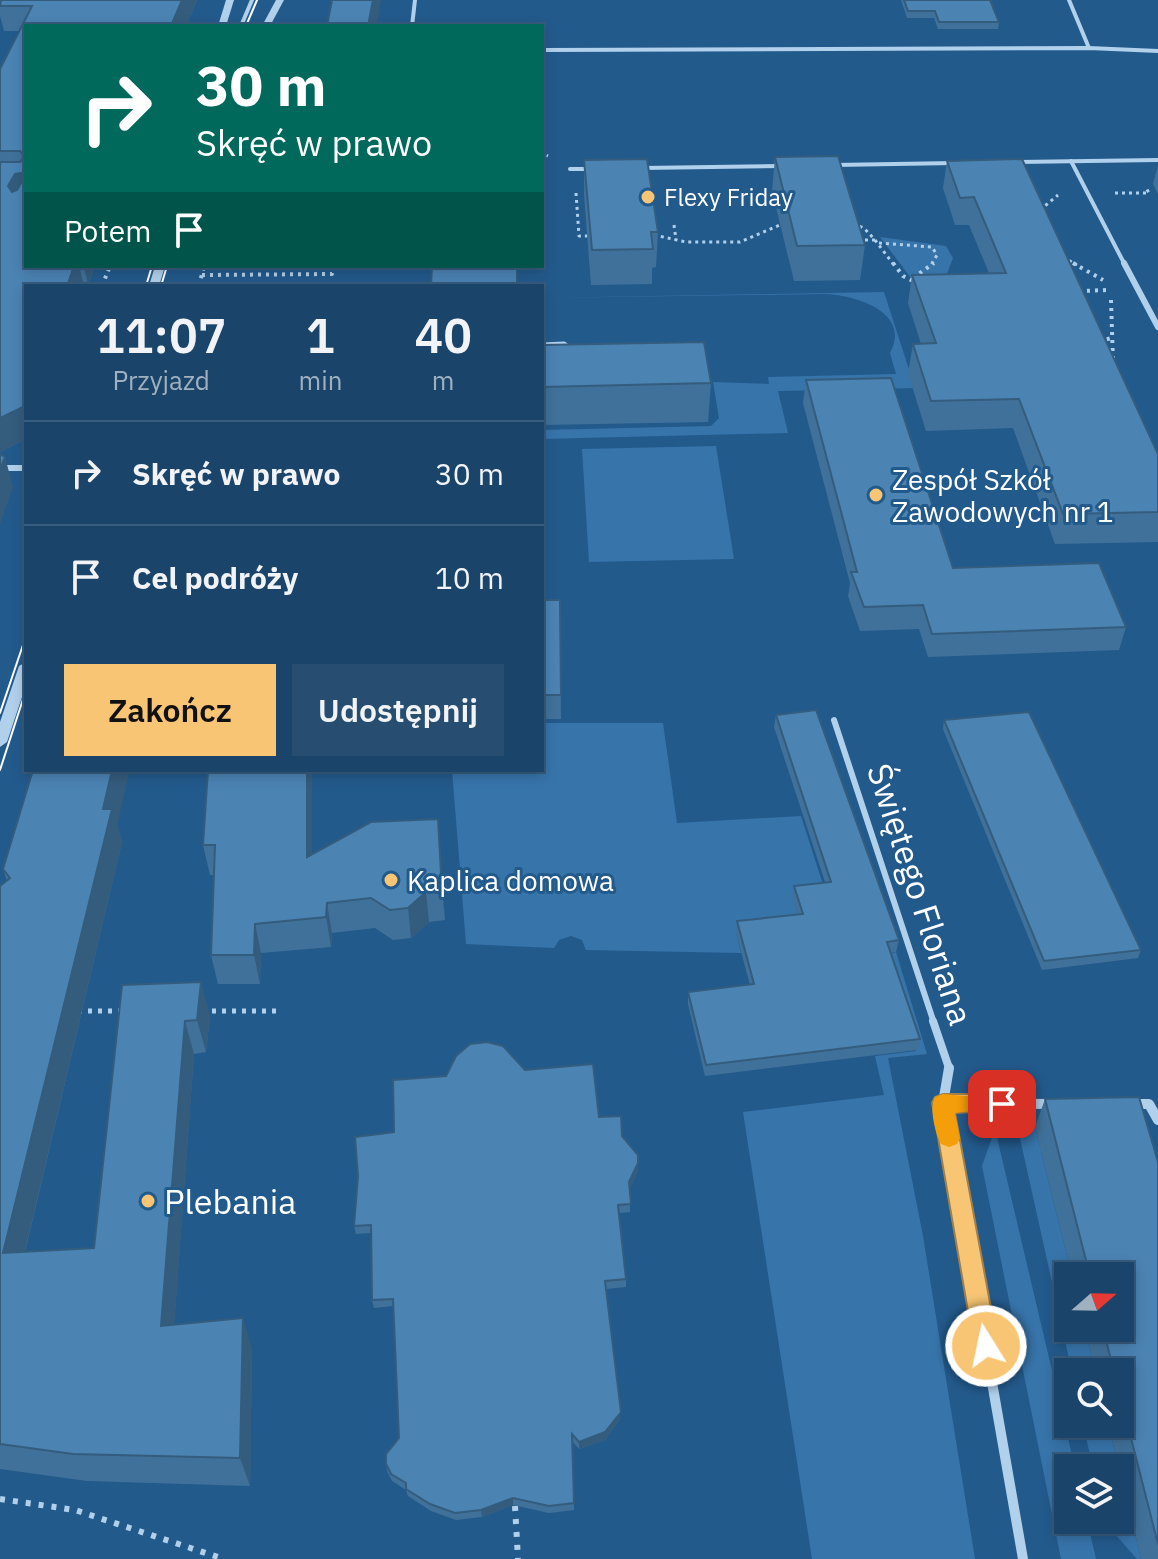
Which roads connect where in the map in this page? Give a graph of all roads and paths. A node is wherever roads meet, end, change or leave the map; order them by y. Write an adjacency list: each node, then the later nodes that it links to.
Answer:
1 (230, 0): 6 (street)
2 (252, 0): 7 (lane)
3 (280, 0): 8 (street)
4 (415, 0): 9 (lane)
5 (1069, 0): 10 (lane)
6 (223, 24)
7 (242, 24)
8 (267, 24)
9 (412, 24)
10 (1089, 48): 11 (lane); 12 (lane)
11 (544, 50)
12 (1158, 51)
13 (1158, 160): 14 (lane)
14 (1071, 161): 15 (lane); 43 (street)
15 (1008, 162)
16 (960, 163): 17 (lane)
17 (833, 165)
18 (787, 166): 20 (lane)
19 (601, 168): 21 (lane)
20 (632, 168)
21 (570, 169): 28 (path)
22 (1054, 188): 23 (path)
23 (1033, 214)
24 (844, 224): 32 (path)
25 (674, 225): 30 (path)
26 (780, 225): 30 (path)
27 (652, 234): 29 (path)
28 (587, 236)
29 (667, 240): 30 (path); 33 (path)
30 (676, 240)
31 (849, 240): 32 (path)
32 (876, 242): 38 (path); 38 (path)
33 (653, 245)
34 (1060, 256): 41 (path)
35 (204, 268): 37 (path)
36 (334, 268): 37 (path)
37 (202, 275): 40 (path)
38 (909, 281): 39 (path)
39 (917, 283)
40 (200, 284)
41 (1110, 290): 42 (path); 44 (path)
42 (1069, 292)
43 (1158, 327)
44 (1112, 338): 45 (path); 48 (path)
45 (1097, 341)
46 (544, 345): 47 (lane)
47 (580, 358)
48 (1110, 370)
49 (0, 468): 50 (street)
50 (24, 468)
51 (24, 672): 53 (street)
52 (834, 720): 58 (lane, Świętego Floriana)
53 (0, 742)
54 (66, 1011): 55 (path)
55 (126, 1011)
56 (200, 1011): 57 (path)
57 (281, 1011)
58 (949, 1068): 59 (street, Świętego Floriana)
59 (943, 1103): 60 (street); 67 (street, Świętego Floriana)
60 (1070, 1104)
61 (1118, 1104): 62 (street)
62 (1158, 1120)
63 (0, 1499): 65 (path)
64 (515, 1506): 66 (path)
65 (224, 1559)
66 (518, 1559)
67 (1023, 1559)

